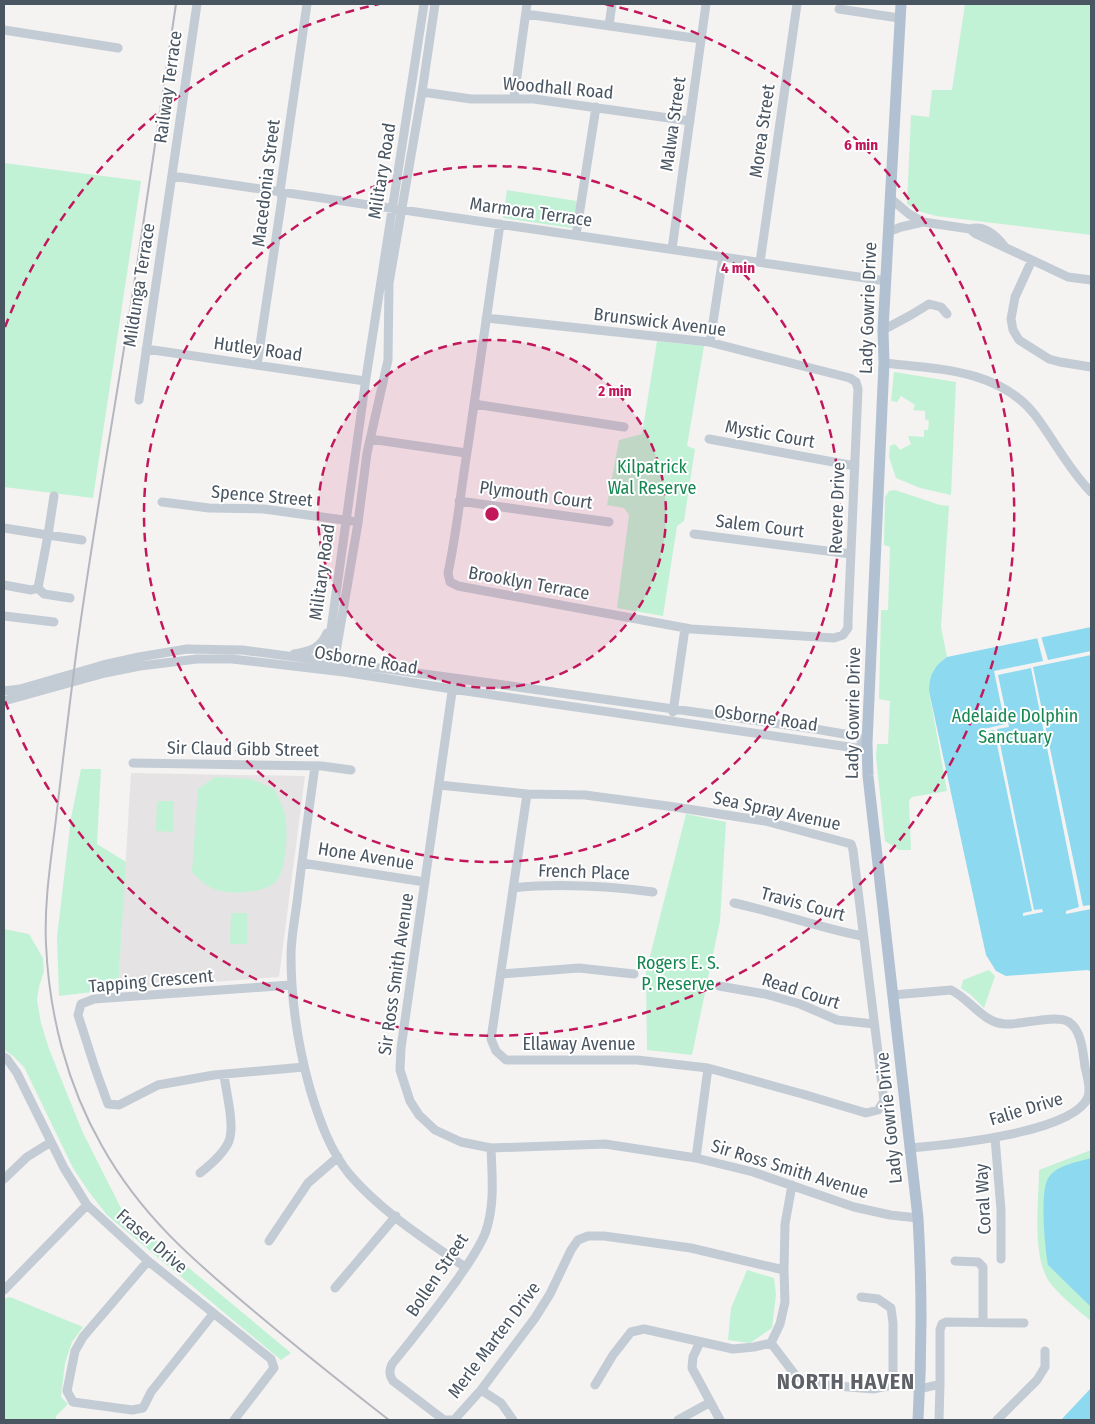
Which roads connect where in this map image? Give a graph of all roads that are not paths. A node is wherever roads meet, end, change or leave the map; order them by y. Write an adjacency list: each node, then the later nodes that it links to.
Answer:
1 (197, 4): 21 (street, Railway Terrace)
2 (307, 4): 22 (street, Macedonia Street)
3 (424, 4): 24 (street, Military Road)
4 (435, 4): 17 (street, Military Road)
5 (527, 4): 11 (street)
6 (612, 4): 13 (street)
7 (706, 4): 15 (street, Malwa Street)
8 (797, 4): 32 (street, Morea Street)
9 (901, 4): 12 (main road, Lady Gowrie Drive)
10 (839, 9): 12 (street)
11 (526, 14): 13 (street); 18 (street)
12 (899, 18): 23 (main road, Lady Gowrie Drive)
13 (609, 26): 15 (street)
14 (4, 30): 16 (street)
15 (701, 39): 20 (street, Malwa Street)
16 (118, 48)
17 (422, 92): 18 (street, Woodhall Road); 24 (street, Military Road)
18 (514, 98): 19 (street, Woodhall Road)
19 (596, 107): 20 (street, Woodhall Road); 28 (street)
20 (690, 121): 29 (street, Malwa Street)
21 (172, 176): 22 (street, Marmora Terrace); 39 (street, Mildunga Terrace)
22 (280, 191): 24 (street, Marmora Terrace); 41 (street, Macedonia Street)
23 (890, 198): 25 (street); 27 (main road, Lady Gowrie Drive)
24 (397, 208): 26 (street, Marmora Terrace); 43 (street, Military Road); 48 (street, Military Road)
25 (923, 222): 27 (street); 31 (street)
26 (500, 224): 28 (street, Marmora Terrace); 36 (street, Brooklyn Terrace)
27 (888, 232): 34 (main road, Lady Gowrie Drive)
28 (576, 235): 29 (street, Marmora Terrace)
29 (672, 249): 30 (street, Marmora Terrace)
30 (723, 257): 32 (street, Marmora Terrace); 38 (street)
31 (1032, 260): 33 (street); 42 (street)
32 (760, 262): 34 (street, Marmora Terrace)
33 (1091, 280)
34 (886, 281): 37 (main road, Lady Gowrie Drive)
35 (947, 314): 37 (street)
36 (486, 318): 38 (street, Brunswick Avenue); 46 (street, Brooklyn Terrace)
37 (883, 330): 40 (main road, Lady Gowrie Drive)
38 (710, 342): 44 (street, Brunswick Avenue)
39 (146, 349): 41 (street, Hutley Road); 45 (street, Mildunga Terrace)
40 (884, 363): 52 (street); 85 (main road, Lady Gowrie Drive)
41 (257, 365): 43 (street, Hutley Road)
42 (1091, 367)
43 (365, 382): 56 (street, Military Road)
44 (856, 382): 51 (street, Revere Drive)
45 (138, 400)
46 (474, 404): 47 (street); 50 (street, Brooklyn Terrace)
47 (624, 427)
48 (370, 439): 50 (street); 58 (street, Military Road)
49 (709, 439): 51 (street, Mystic Court)
50 (466, 453): 54 (street, Brooklyn Terrace)
51 (855, 466): 63 (street, Revere Drive)
52 (1091, 492)
53 (54, 496): 61 (street)
54 (459, 501): 57 (street, Plymouth Court); 70 (street, Brooklyn Terrace)
55 (162, 502): 56 (street, Spence Street)
56 (346, 520): 58 (street, Spence Street); 69 (street, Military Road)
57 (608, 522)
58 (358, 523): 69 (street, Military Road)
59 (4, 528): 61 (street)
60 (694, 534): 63 (street, Salem Court)
61 (48, 535): 62 (street); 65 (street)
62 (82, 540)
63 (851, 554): 71 (street, Revere Drive)
64 (4, 585): 65 (street)
65 (38, 588): 66 (street)
66 (70, 598)
67 (4, 616): 68 (street)
68 (54, 622)
69 (336, 625): 73 (street); 76 (street, Military Road); 78 (street)
70 (685, 628): 71 (street, Brooklyn Terrace); 83 (street)
71 (843, 635)
72 (187, 650): 73 (street, Osborne Road); 74 (street); 75 (street); 81 (street, Osborne Road)
73 (287, 656): 76 (street, Osborne Road)
74 (197, 659): 75 (street, Osborne Road); 77 (street, Osborne Road)
75 (175, 661): 82 (street, Osborne Road)
76 (331, 662): 77 (street); 78 (street)
77 (315, 668): 78 (street, Osborne Road)
78 (347, 668): 79 (street, Osborne Road); 80 (street, Osborne Road)
79 (454, 678): 80 (street, Sir Ross Smith Avenue); 83 (street, Osborne Road)
80 (452, 690): 84 (street, Osborne Road); 89 (street, Sir Ross Smith Avenue)
81 (4, 691)
82 (4, 701)
83 (673, 708): 84 (street); 85 (street, Osborne Road)
84 (671, 720): 85 (street, Osborne Road)
85 (866, 743): 101 (main road, Lady Gowrie Drive)
86 (133, 763): 87 (street, Sir Claud Gibb Street)
87 (315, 766): 88 (street, Sir Claud Gibb Street); 91 (street)
88 (351, 770)
89 (439, 785): 90 (street, Sea Spray Avenue); 92 (street, Sir Ross Smith Avenue)
90 (527, 794): 93 (street, Ellaway Avenue); 96 (street, Sea Spray Avenue)
91 (302, 863): 92 (street, Hone Avenue); 99 (street)
92 (425, 882): 110 (street, Sir Ross Smith Avenue)
93 (513, 888): 94 (street, French Place); 97 (street, Ellaway Avenue)
94 (653, 892)
95 (734, 903): 96 (street, Travis Court)
96 (862, 936): 102 (street, Sea Spray Avenue)
97 (501, 974): 98 (street); 105 (street, Ellaway Avenue)
98 (634, 974)
99 (292, 986): 104 (street); 106 (street, Tapping Crescent)
100 (719, 986): 102 (street, Read Court)
101 (892, 995): 108 (street, Falie Drive); 111 (main road, Lady Gowrie Drive)
102 (874, 1024): 107 (street, Sea Spray Avenue)
103 (4, 1057): 109 (street, Fraser Drive)
104 (304, 1067): 106 (street, Tapping Crescent); 112 (street)
105 (708, 1068): 107 (street, Ellaway Avenue); 113 (street)
106 (224, 1074): 114 (street)
107 (884, 1101)
108 (995, 1138): 111 (street, Falie Drive); 121 (street, Coral Way)
109 (51, 1142): 115 (street); 117 (street, Fraser Drive)
110 (491, 1148): 113 (street, Sir Ross Smith Avenue); 124 (street, Bollen Street)
111 (910, 1148): 119 (main road, Lady Gowrie Drive)
112 (338, 1157): 118 (street); 120 (street)
113 (696, 1158): 116 (street, Sir Ross Smith Avenue)
114 (200, 1173)
115 (4, 1179)
116 (792, 1185): 119 (street, Sir Ross Smith Avenue); 125 (street)
117 (87, 1205): 122 (street, Fraser Drive); 127 (street)
118 (396, 1216): 124 (street); 126 (street)
119 (918, 1218): 138 (main road, Lady Gowrie Drive)
120 (270, 1240)
121 (1001, 1259)
122 (148, 1261): 129 (street, Fraser Drive); 129 (street)
123 (955, 1261): 130 (street)
124 (466, 1267): 135 (street, Bollen Street)
125 (784, 1270): 133 (street); 139 (street, Merle Marten Drive)
126 (335, 1288)
127 (4, 1290)
128 (861, 1297): 133 (street)
129 (213, 1314): 141 (street, Fraser Drive)
130 (983, 1322): 131 (street); 136 (street)
131 (1024, 1322)
132 (700, 1342): 133 (street); 137 (street); 140 (street)
133 (771, 1343)
134 (1045, 1351): 147 (street)
135 (393, 1381): 139 (street, Merle Marten Drive)
136 (940, 1384): 138 (street); 146 (street)
137 (595, 1385)
138 (920, 1389): 145 (main road, Lady Gowrie Drive)
139 (481, 1390): 142 (street)
140 (710, 1403): 143 (street); 144 (street)
141 (234, 1420)
142 (514, 1420)
143 (678, 1420)
144 (720, 1420)
145 (918, 1420)
146 (939, 1420)
147 (997, 1420)

